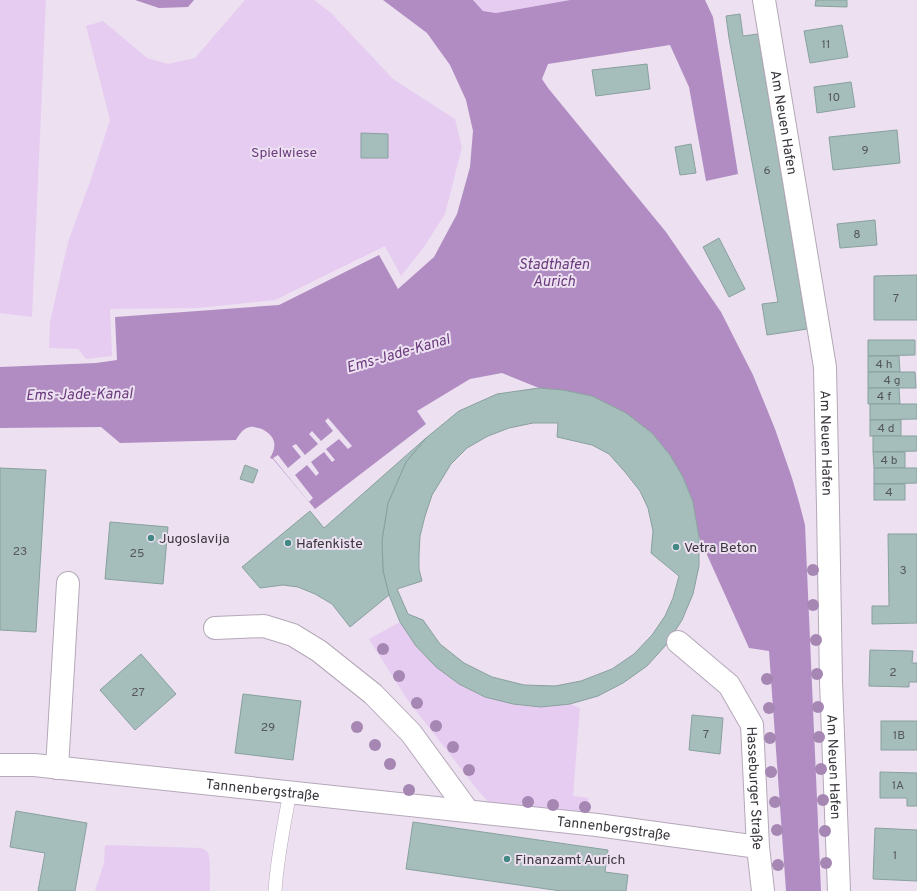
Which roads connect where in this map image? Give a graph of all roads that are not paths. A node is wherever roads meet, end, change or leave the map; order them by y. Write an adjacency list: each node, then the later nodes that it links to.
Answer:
1 (764, 0): 12 (street, Am Neuen Hafen)
2 (68, 583): 6 (street)
3 (215, 628): 8 (street)
4 (678, 642): 9 (street, Hasseburger Straße)
5 (0, 765): 6 (street, Tannenbergstraße)
6 (57, 768): 7 (street, Tannenbergstraße)
7 (290, 792): 8 (street, Tannenbergstraße); 10 (lane)
8 (468, 811): 9 (street, Tannenbergstraße)
9 (758, 847): 11 (street, Hasseburger Straße)
10 (274, 891)
11 (763, 891)
12 (839, 891)

